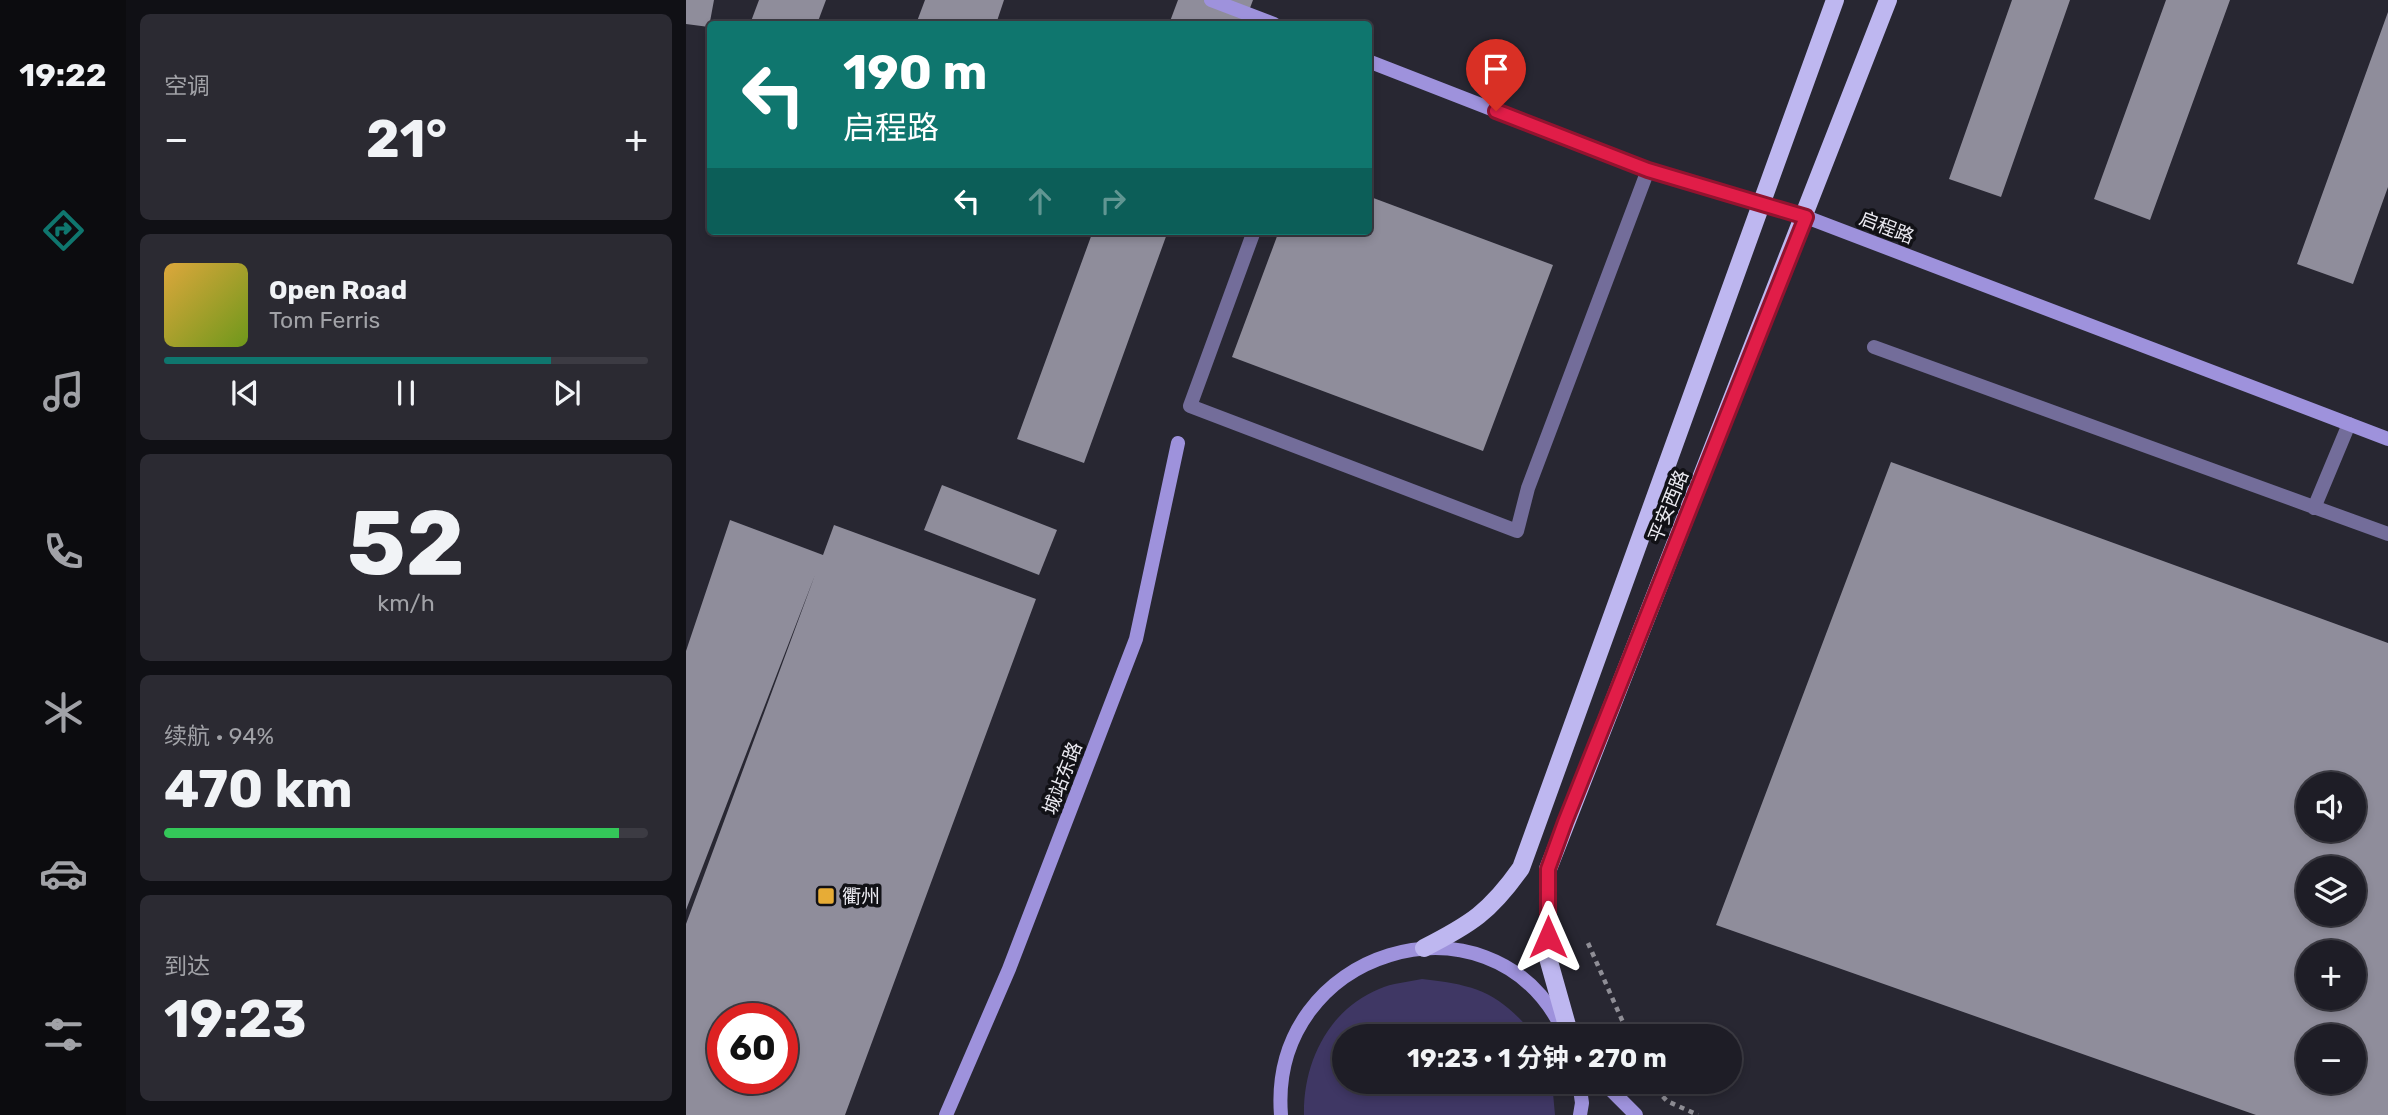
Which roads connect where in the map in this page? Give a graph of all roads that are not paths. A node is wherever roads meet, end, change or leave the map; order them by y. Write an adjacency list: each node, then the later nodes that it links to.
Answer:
1 (1211, 0): 4 (street)
2 (1835, 0): 7 (main road, 平安西路)
3 (1888, 0): 8 (main road, 平安西路)
4 (1266, 21)
5 (1372, 63): 6 (street, 启程路)
6 (1648, 170): 7 (street, 启程路); 9 (lane)
7 (1761, 206): 8 (street, 启程路); 16 (main road, 平安西路)
8 (1806, 217): 11 (street, 启程路); 18 (main road, 平安西路)
9 (1253, 235)
10 (1874, 347): 14 (lane)
11 (2349, 424): 12 (street, 启程路); 14 (lane)
12 (2388, 439)
13 (1178, 443): 21 (street, 城站东路)
14 (2314, 508): 15 (lane)
15 (2388, 534)
16 (1424, 948): 17 (street); 22 (street)
17 (1561, 1024)
18 (1565, 1024)
19 (1581, 1094): 23 (street)
20 (1614, 1094): 24 (street)
21 (946, 1115)
22 (1281, 1115)
23 (1580, 1115)
24 (1636, 1115)

